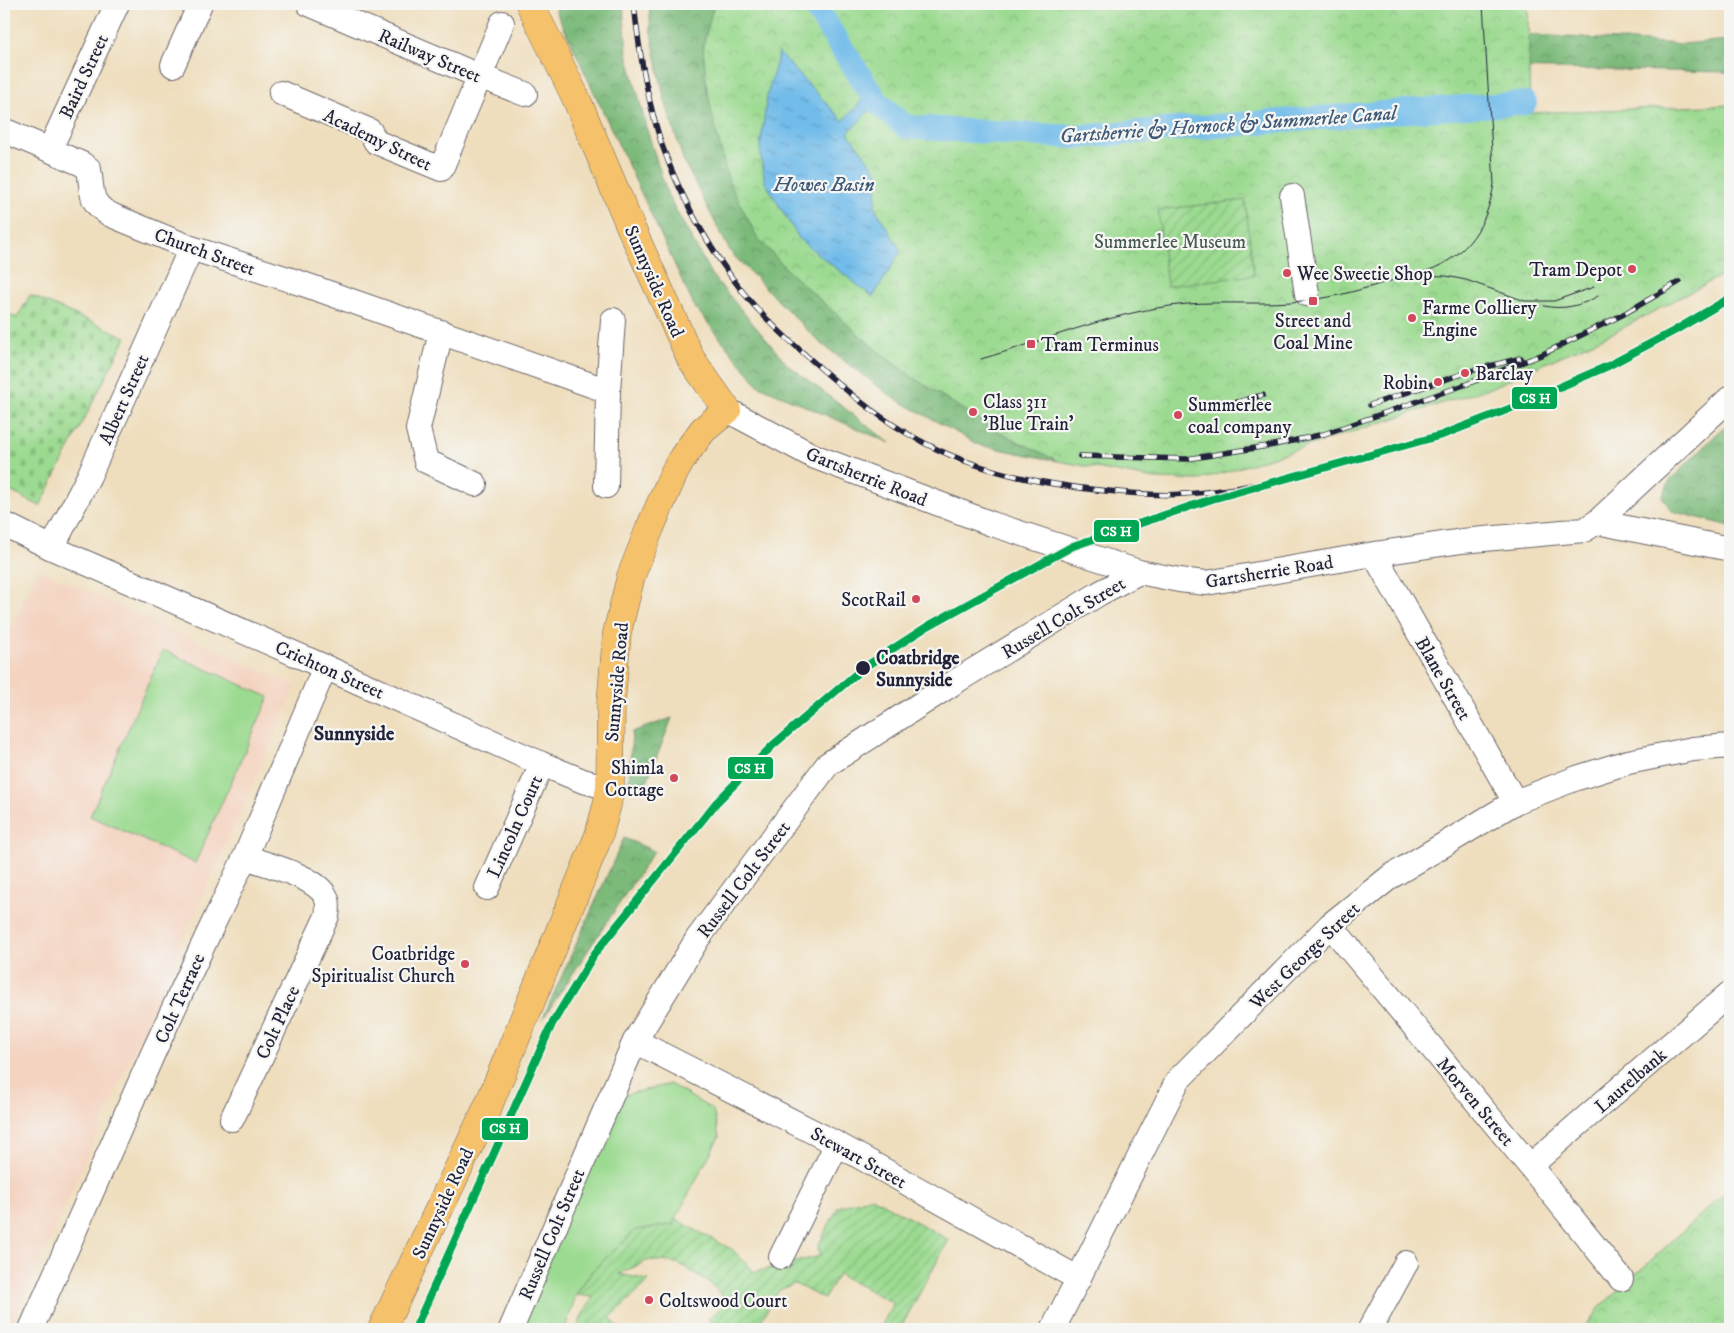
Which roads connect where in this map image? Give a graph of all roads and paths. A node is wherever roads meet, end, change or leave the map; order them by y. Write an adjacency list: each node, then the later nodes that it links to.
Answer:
1 (117, 4): 11 (street, Baird Street)
2 (200, 4): 6 (street)
3 (309, 4): 7 (street, Railway Street)
4 (530, 4): 19 (main road, Sunnyside Road)
5 (502, 23): 7 (street, Academy Street)
6 (173, 65)
7 (479, 76): 8 (street, Academy Street); 9 (street, Railway Street)
8 (281, 93)
9 (525, 94)
10 (4, 134): 11 (street, Church Street)
11 (50, 149): 13 (street, Church Street)
12 (1292, 196): 14 (street)
13 (191, 248): 16 (street, Church Street); 24 (street, Albert Street)
14 (1307, 294)
15 (614, 320): 17 (street)
16 (441, 332): 17 (street, Church Street); 20 (street)
17 (608, 390): 21 (street)
18 (1730, 399): 22 (street, Gartsherrie Road)
19 (727, 410): 27 (street, Gartsherrie Road); 31 (main road, Sunnyside Road)
20 (475, 484)
21 (606, 486)
22 (1597, 522): 25 (street); 26 (street, Gartsherrie Road)
23 (4, 524): 24 (street, Crichton Street)
24 (52, 548): 28 (street, Crichton Street)
25 (1730, 549)
26 (1374, 554): 27 (street, Gartsherrie Road); 32 (street, Blane Street)
27 (1128, 568): 37 (street, Russell Colt Street)
28 (325, 667): 30 (street, Crichton Street); 33 (street, Colt Terrace)
29 (1730, 746): 32 (street, West George Street)
30 (542, 764): 31 (street, Crichton Street); 34 (street, Lincoln Court)
31 (610, 788): 46 (main road, Sunnyside Road)
32 (1515, 802): 35 (street, West George Street)
33 (245, 857): 38 (street, Colt Place); 45 (street, Colt Terrace)
34 (487, 888)
35 (1330, 925): 40 (street, Morven Street); 43 (street, West George Street)
36 (1730, 993): 40 (street, Laurelbank)
37 (635, 1041): 39 (street, Stewart Street); 47 (street, Russell Colt Street)
38 (232, 1119)
39 (837, 1144): 41 (street); 43 (street, Stewart Street)
40 (1530, 1166): 44 (street, Morven Street)
41 (781, 1257)
42 (1406, 1263): 49 (street)
43 (1079, 1279): 48 (street, West George Street)
44 (1621, 1279)
45 (31, 1329)
46 (382, 1329)
47 (510, 1329)
48 (1053, 1329)
49 (1370, 1329)

